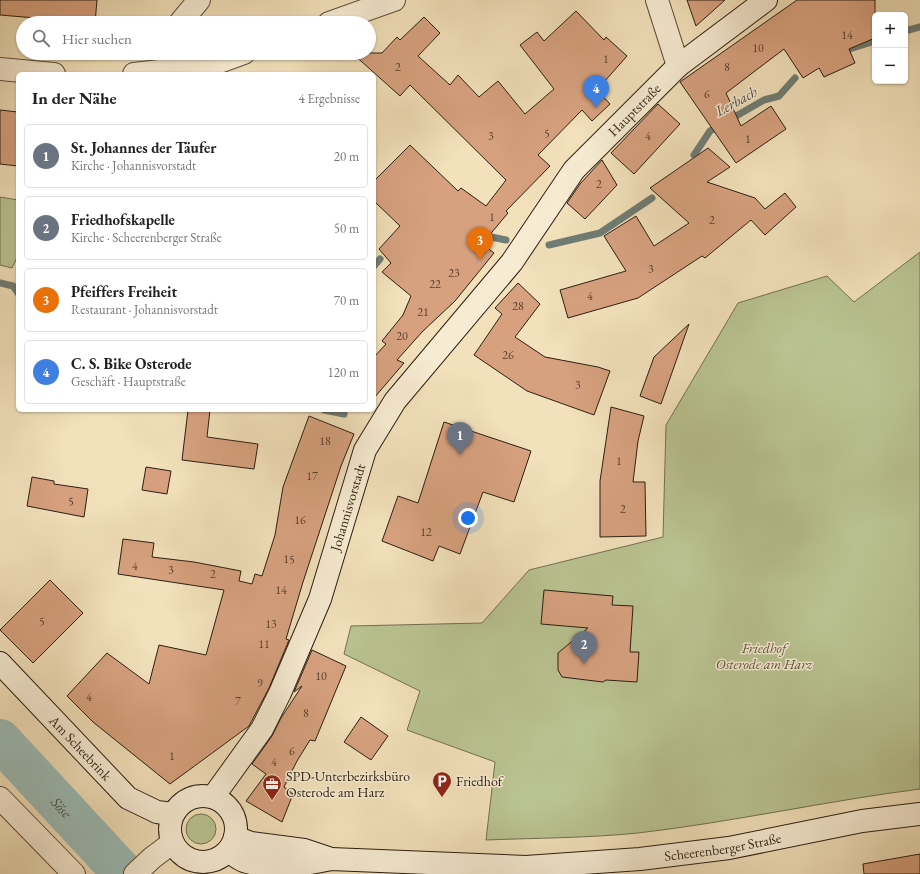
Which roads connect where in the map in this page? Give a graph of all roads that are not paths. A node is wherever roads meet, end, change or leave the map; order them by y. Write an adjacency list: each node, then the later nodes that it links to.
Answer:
1 (199, 0): 5 (street)
2 (394, 0): 6 (street)
3 (657, 0): 9 (street)
4 (766, 0): 9 (street, Hauptstraße)
5 (186, 16)
6 (349, 16)
7 (225, 60): 8 (street)
8 (170, 62): 12 (street)
9 (678, 66): 13 (street, Hauptstraße)
10 (0, 69): 11 (street)
11 (32, 72)
12 (140, 72)
13 (525, 242): 15 (street, Johannisvorstadt)
14 (0, 662): 17 (street, Am Scheebrink)
15 (213, 797): 17 (street); 20 (street)
16 (0, 798): 21 (street)
17 (172, 814): 19 (street)
18 (920, 814): 20 (street, Scheerenberger Straße)
19 (172, 843): 20 (street); 22 (street)
20 (231, 844)
21 (76, 872)
22 (135, 874)

